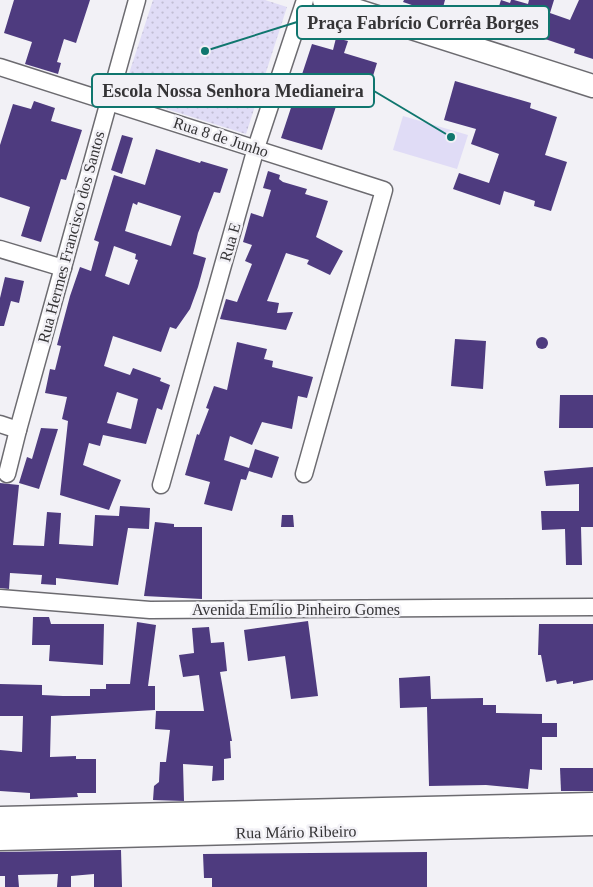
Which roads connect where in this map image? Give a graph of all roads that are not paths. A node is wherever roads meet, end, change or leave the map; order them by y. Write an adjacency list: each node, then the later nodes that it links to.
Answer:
1 (136, 0): 6 (street, Rua Hermes Francisco dos Santos)
2 (305, 0): 7 (street, Rua E)
3 (324, 0): 5 (main road)
4 (0, 67): 6 (street, Rua 8 de Junho)
5 (593, 86)
6 (109, 101): 7 (street, Rua 8 de Junho); 9 (street, Rua Hermes Francisco dos Santos)
7 (256, 148): 13 (street, Rua 8 de Junho); 14 (street, Rua E)
8 (0, 249): 9 (street)
9 (62, 268): 11 (street, Rua Hermes Francisco dos Santos)
10 (0, 424): 11 (street)
11 (18, 430): 12 (street, Rua Hermes Francisco dos Santos)
12 (8, 474)
13 (304, 474)
14 (161, 486)
15 (0, 598): 16 (street, Avenida Emílio Pinheiro Gomes)
16 (593, 606)
17 (593, 804): 19 (main road, Rua Mário Ribeiro)
18 (0, 818): 19 (main road, Rua Mário Ribeiro)
19 (260, 822): 20 (main road, Rua Mário Ribeiro); 21 (main road, Rua Mário Ribeiro)
20 (593, 824)
21 (0, 840)

